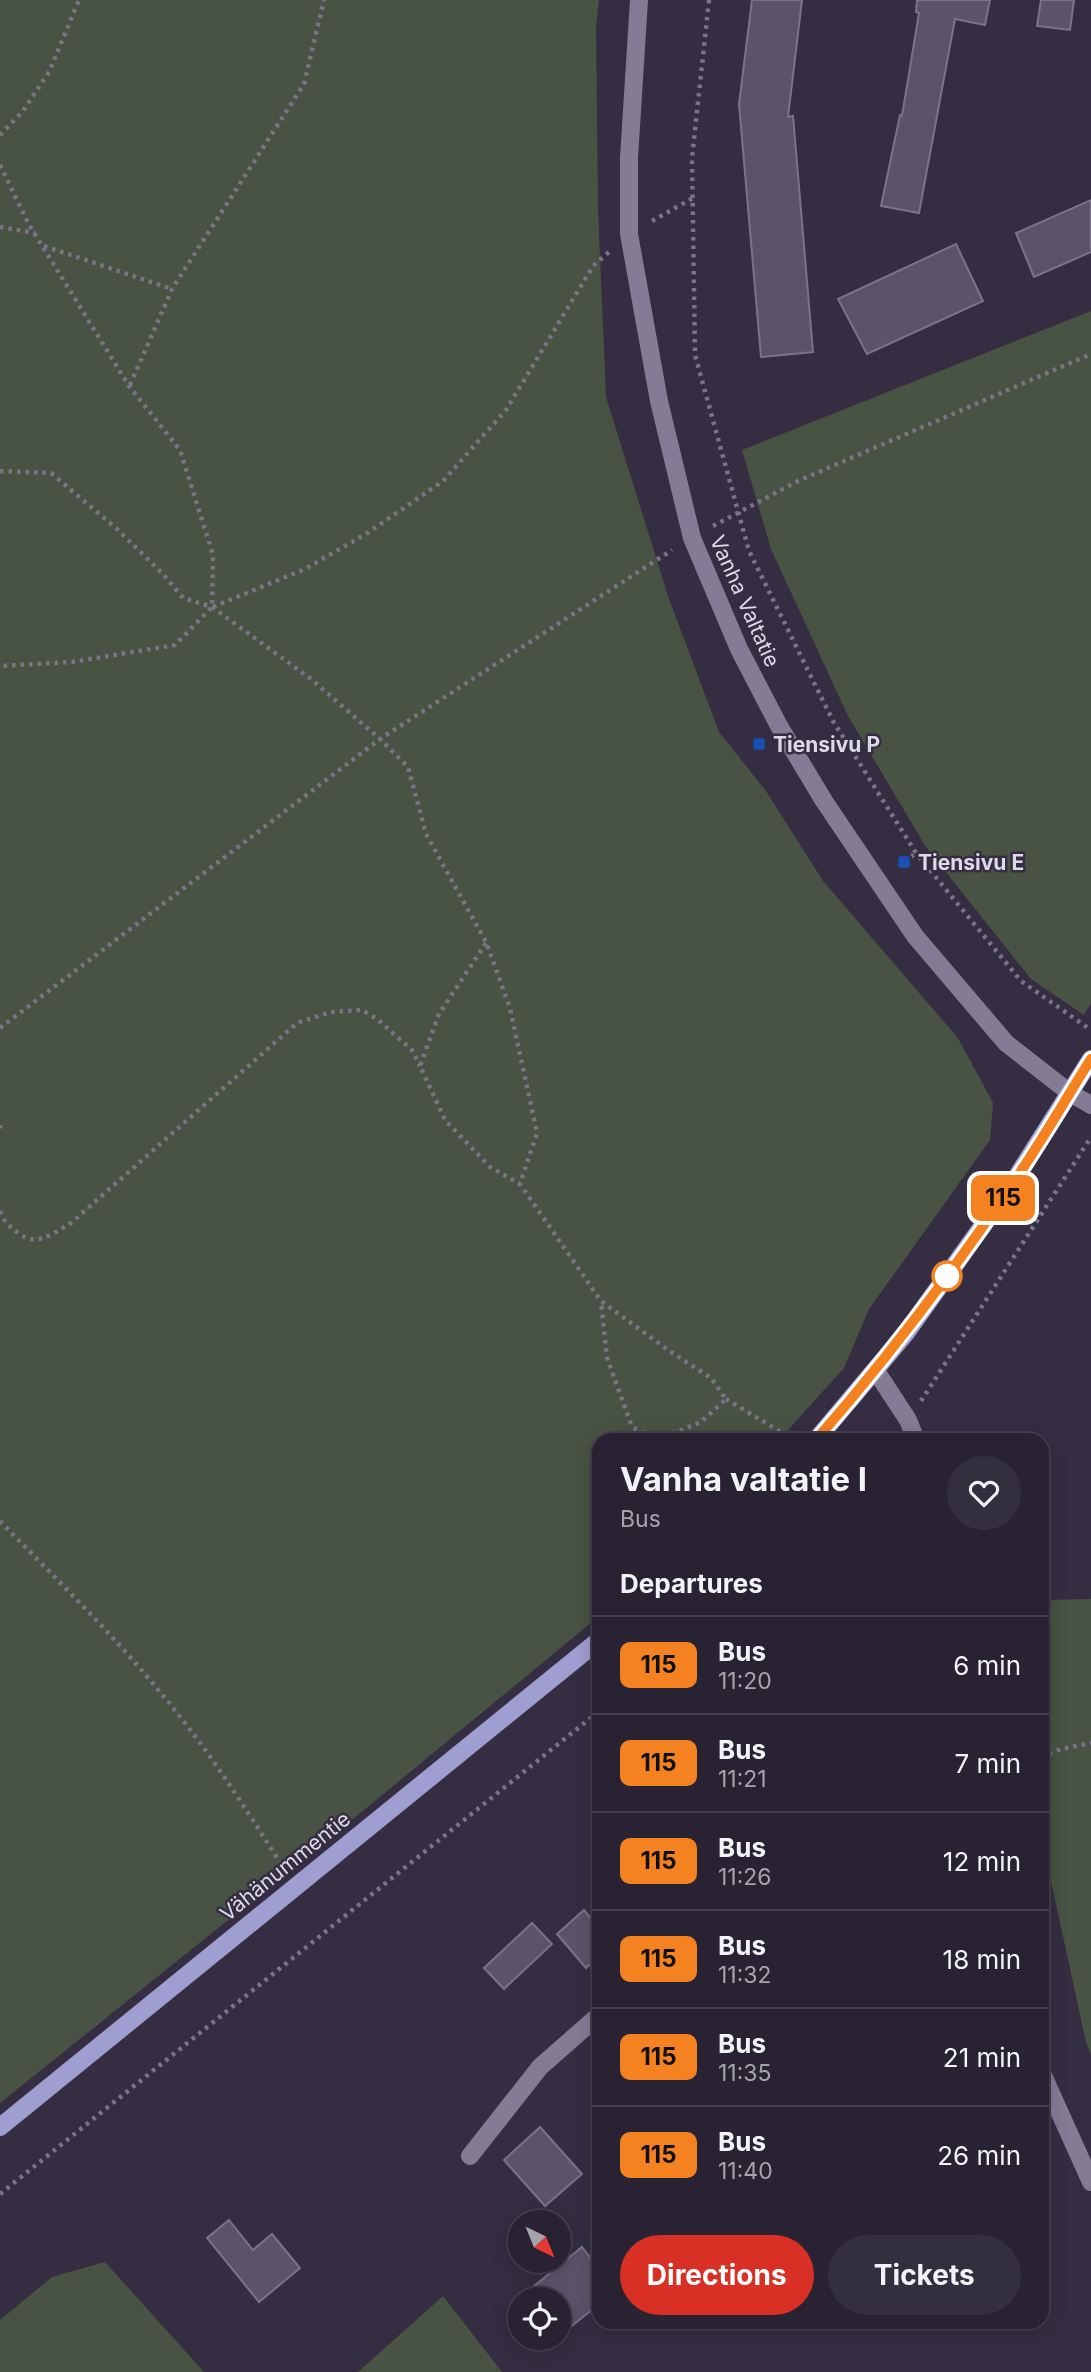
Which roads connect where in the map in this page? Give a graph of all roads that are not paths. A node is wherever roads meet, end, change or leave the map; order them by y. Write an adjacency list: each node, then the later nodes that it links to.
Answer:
1 (639, 0): 3 (street, Vanha Valtatie)
2 (1091, 1059): 3 (main road)
3 (1070, 1093): 4 (street, Vanha Valtatie); 5 (main road)
4 (1091, 1105)
5 (876, 1371): 6 (main road); 7 (street)
6 (822, 1433)
7 (913, 1433)
8 (592, 1646): 11 (main road, Vähänummentie)
9 (592, 2021): 12 (street)
10 (1049, 2089): 13 (street)
11 (0, 2127)
12 (470, 2156)
13 (1091, 2182)

